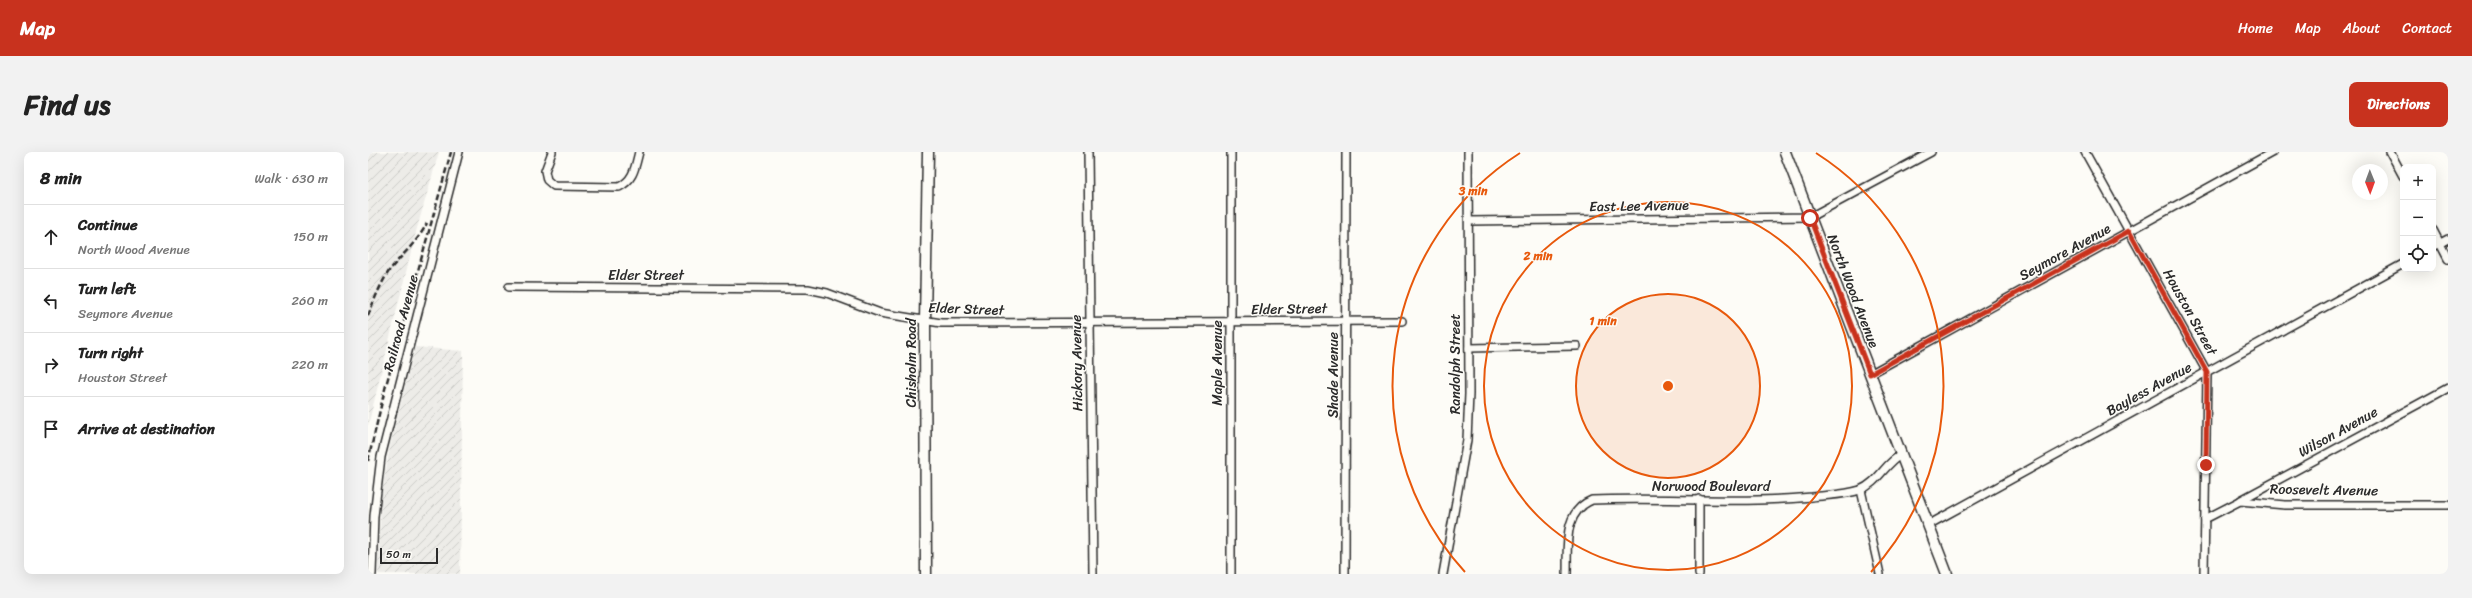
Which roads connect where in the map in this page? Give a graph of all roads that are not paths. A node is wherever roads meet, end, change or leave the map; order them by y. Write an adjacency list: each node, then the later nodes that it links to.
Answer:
1 (459, 152): 42 (street, Railroad Avenue)
2 (552, 152): 3 (street)
3 (639, 152)
4 (928, 152): 25 (main road, Chisholm Road)
5 (1088, 152): 29 (street, Hickory Avenue)
6 (1231, 152): 28 (street, Maple Avenue)
7 (1346, 152): 27 (street, Shade Avenue)
8 (1468, 152): 16 (street, Randolph Street)
9 (1785, 152): 15 (main road, North Wood Avenue)
10 (1931, 152): 15 (street)
11 (2086, 152): 17 (street, Houston Street)
12 (2273, 152): 17 (street, Seymore Avenue)
13 (2390, 152): 14 (street)
14 (2400, 170)
15 (1810, 218): 16 (street, East Lee Avenue); 33 (main road, North Wood Avenue)
16 (1469, 221): 31 (street, Randolph Street)
17 (2129, 231): 32 (street, Houston Street); 33 (street, Seymore Avenue)
18 (2436, 236): 20 (street)
19 (2448, 239): 20 (street)
20 (2440, 243): 21 (street); 22 (street)
21 (2436, 245)
22 (2448, 260)
23 (2400, 266): 32 (street, Bayless Avenue)
24 (509, 287): 25 (street, Elder Street)
25 (925, 321): 29 (street, Elder Street); 43 (main road, Chisholm Road)
26 (1402, 321): 27 (street, Elder Street)
27 (1346, 322): 28 (street, Elder Street); 46 (street, Shade Avenue)
28 (1230, 323): 29 (street, Elder Street); 45 (street, Maple Avenue)
29 (1089, 324): 44 (street, Hickory Avenue)
30 (1577, 346): 31 (street)
31 (1469, 348): 47 (street, Randolph Street)
32 (2207, 372): 40 (street, Houston Street); 41 (street, Bayless Avenue)
33 (1870, 374): 35 (main road, North Wood Avenue)
34 (2448, 388): 38 (street, Wilson Avenue)
35 (1901, 454): 36 (street, Norwood Boulevard); 41 (main road, North Wood Avenue)
36 (1860, 490): 37 (street, Norwood Boulevard); 50 (street)
37 (1699, 499): 48 (street, Norwood Boulevard); 49 (street)
38 (2240, 501): 39 (street, Roosevelt Avenue); 40 (street)
39 (2448, 505)
40 (2205, 519): 52 (street, Houston Street)
41 (1928, 525): 51 (main road, North Wood Avenue)
42 (372, 574)
43 (926, 574)
44 (1093, 574)
45 (1231, 574)
46 (1345, 574)
47 (1443, 574)
48 (1567, 574)
49 (1699, 574)
50 (1880, 574)
51 (1947, 574)
52 (2204, 574)

